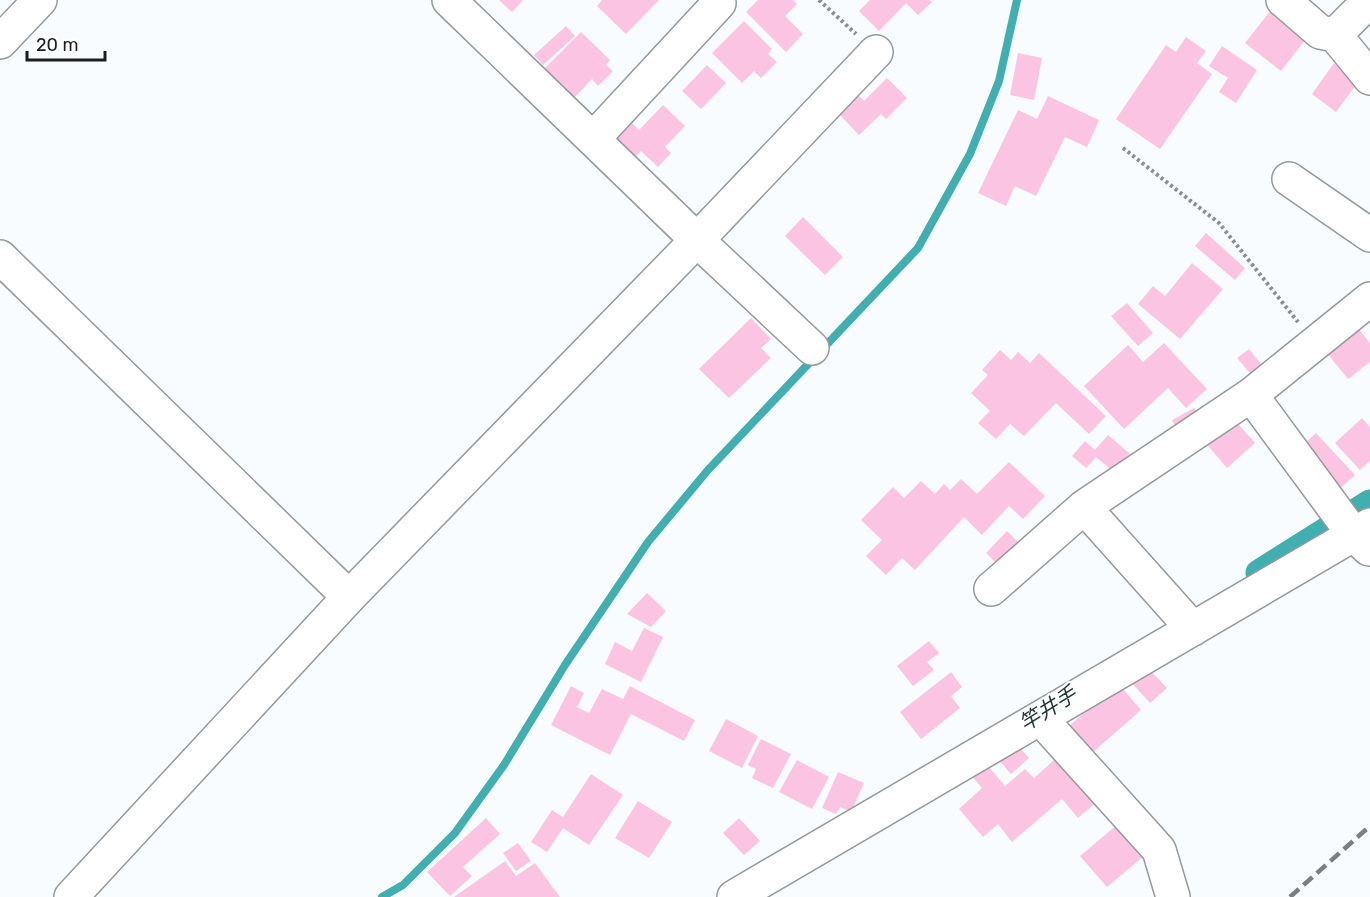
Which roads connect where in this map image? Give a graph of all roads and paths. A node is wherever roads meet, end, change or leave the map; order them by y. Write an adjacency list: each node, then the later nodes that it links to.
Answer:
1 (40, 0): 7 (street)
2 (448, 0): 10 (street)
3 (1282, 0): 6 (street)
4 (1370, 0): 6 (street)
5 (720, 3): 10 (street)
6 (1335, 35): 9 (street)
7 (0, 42)
8 (876, 52): 14 (street)
9 (1370, 78)
10 (593, 139): 14 (street)
11 (1123, 148): 17 (path)
12 (1289, 179): 13 (street)
13 (1370, 235)
14 (697, 240): 18 (street); 23 (street)
15 (0, 257): 23 (street)
16 (1370, 299): 17 (street)
17 (1315, 343): 19 (street)
18 (812, 348)
19 (1251, 395): 20 (street); 21 (street)
20 (1084, 507): 22 (street); 24 (street)
21 (1365, 537): 24 (street)
22 (991, 589)
23 (349, 597): 26 (street)
24 (1193, 629): 25 (street)
25 (1040, 718): 27 (street); 28 (street)
26 (71, 897)
27 (734, 897)
28 (1173, 897)

